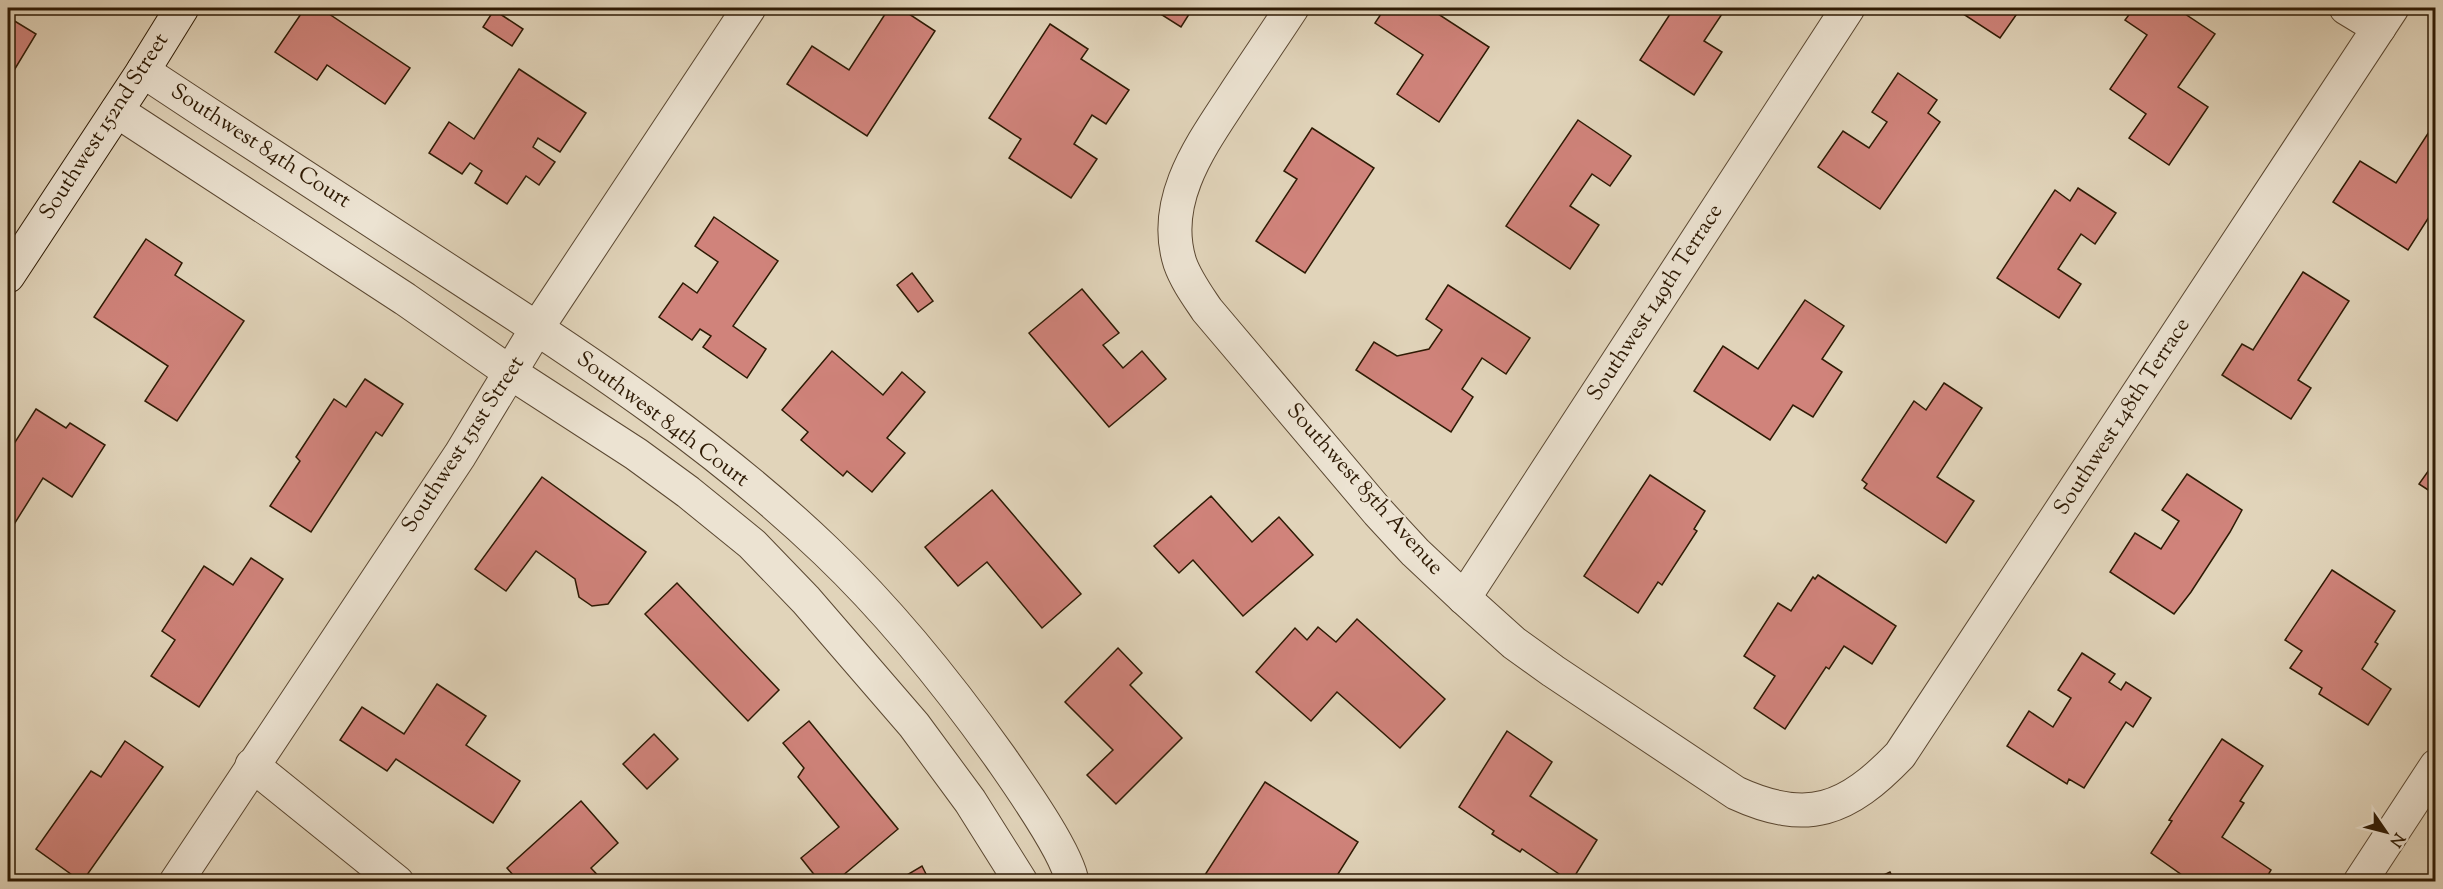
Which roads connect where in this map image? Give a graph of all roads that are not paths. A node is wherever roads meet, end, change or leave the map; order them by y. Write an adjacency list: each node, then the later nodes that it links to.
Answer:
1 (182, 8): 7 (street, Southwest 152nd Street)
2 (749, 8): 10 (street, Southwest 151st Street)
3 (1292, 8): 12 (street, Southwest 85th Avenue)
4 (1848, 8): 12 (street, Southwest 149th Terrace)
5 (2346, 8): 6 (street)
6 (2385, 18): 15 (street, Southwest 148th Terrace)
7 (143, 71): 8 (street, Southwest 152nd Street); 10 (street, Southwest 84th Court)
8 (117, 111): 9 (street, Southwest 152nd Street); 11 (street, Southwest 84th Court)
9 (8, 276)
10 (537, 328): 11 (street, Southwest 151st Street); 19 (street, Southwest 84th Court)
11 (512, 373): 13 (street, Southwest 151st Street); 18 (street, Southwest 84th Court)
12 (1464, 598): 15 (street, Southwest 85th Avenue)
13 (252, 765): 16 (street, Southwest 151st Street); 17 (street)
14 (2436, 766): 20 (street)
15 (1834, 806)
16 (176, 882)
17 (397, 882)
18 (1021, 882)
19 (1071, 882)
20 (2360, 882)

